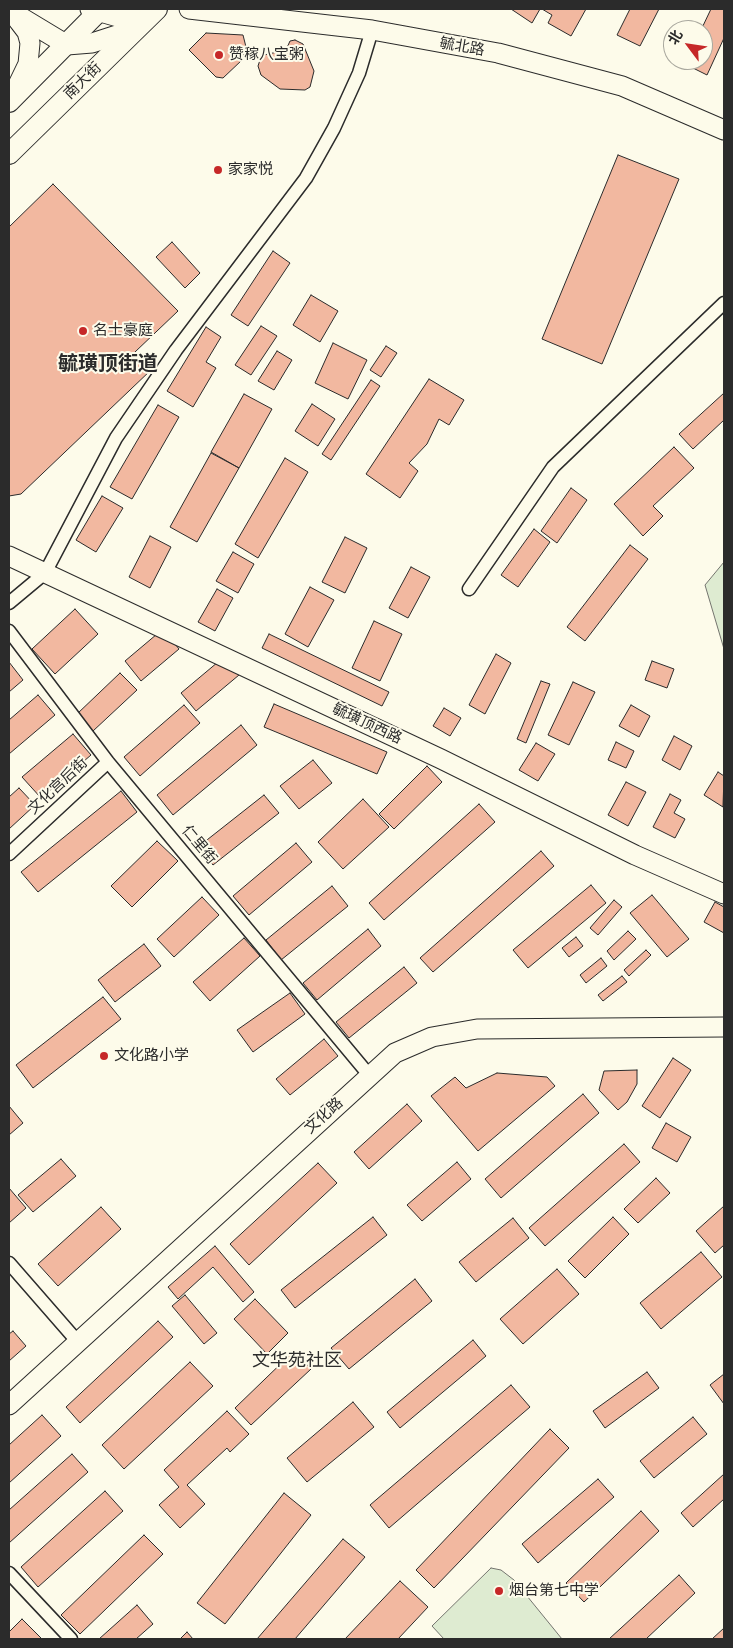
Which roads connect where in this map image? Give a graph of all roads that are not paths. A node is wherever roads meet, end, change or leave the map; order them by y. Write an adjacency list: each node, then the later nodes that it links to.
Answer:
1 (155, 9): 4 (street); 6 (street); 9 (main road, 南大街)
2 (188, 9): 5 (street, 毓北路)
3 (10, 10): 6 (street); 7 (street)
4 (96, 10): 6 (main road)
5 (372, 30): 8 (street, 毓北路); 12 (street)
6 (67, 45): 7 (main road)
7 (10, 101)
8 (724, 130)
9 (9, 154)
10 (724, 303): 13 (street)
11 (9, 556): 12 (street, 毓璜顶西路)
12 (45, 573): 14 (street); 18 (street, 毓璜顶西路)
13 (469, 589)
14 (9, 603)
15 (9, 631): 16 (street, 仁里街)
16 (108, 762): 17 (street, 文化宫后街); 20 (street, 仁里街)
17 (9, 854)
18 (724, 894)
19 (724, 1027): 20 (street, 文化路)
20 (369, 1076): 22 (street, 文化路)
21 (9, 1263): 22 (street)
22 (77, 1342): 23 (street, 文化路)
23 (9, 1405)
24 (9, 1573): 25 (street)
25 (71, 1639)

